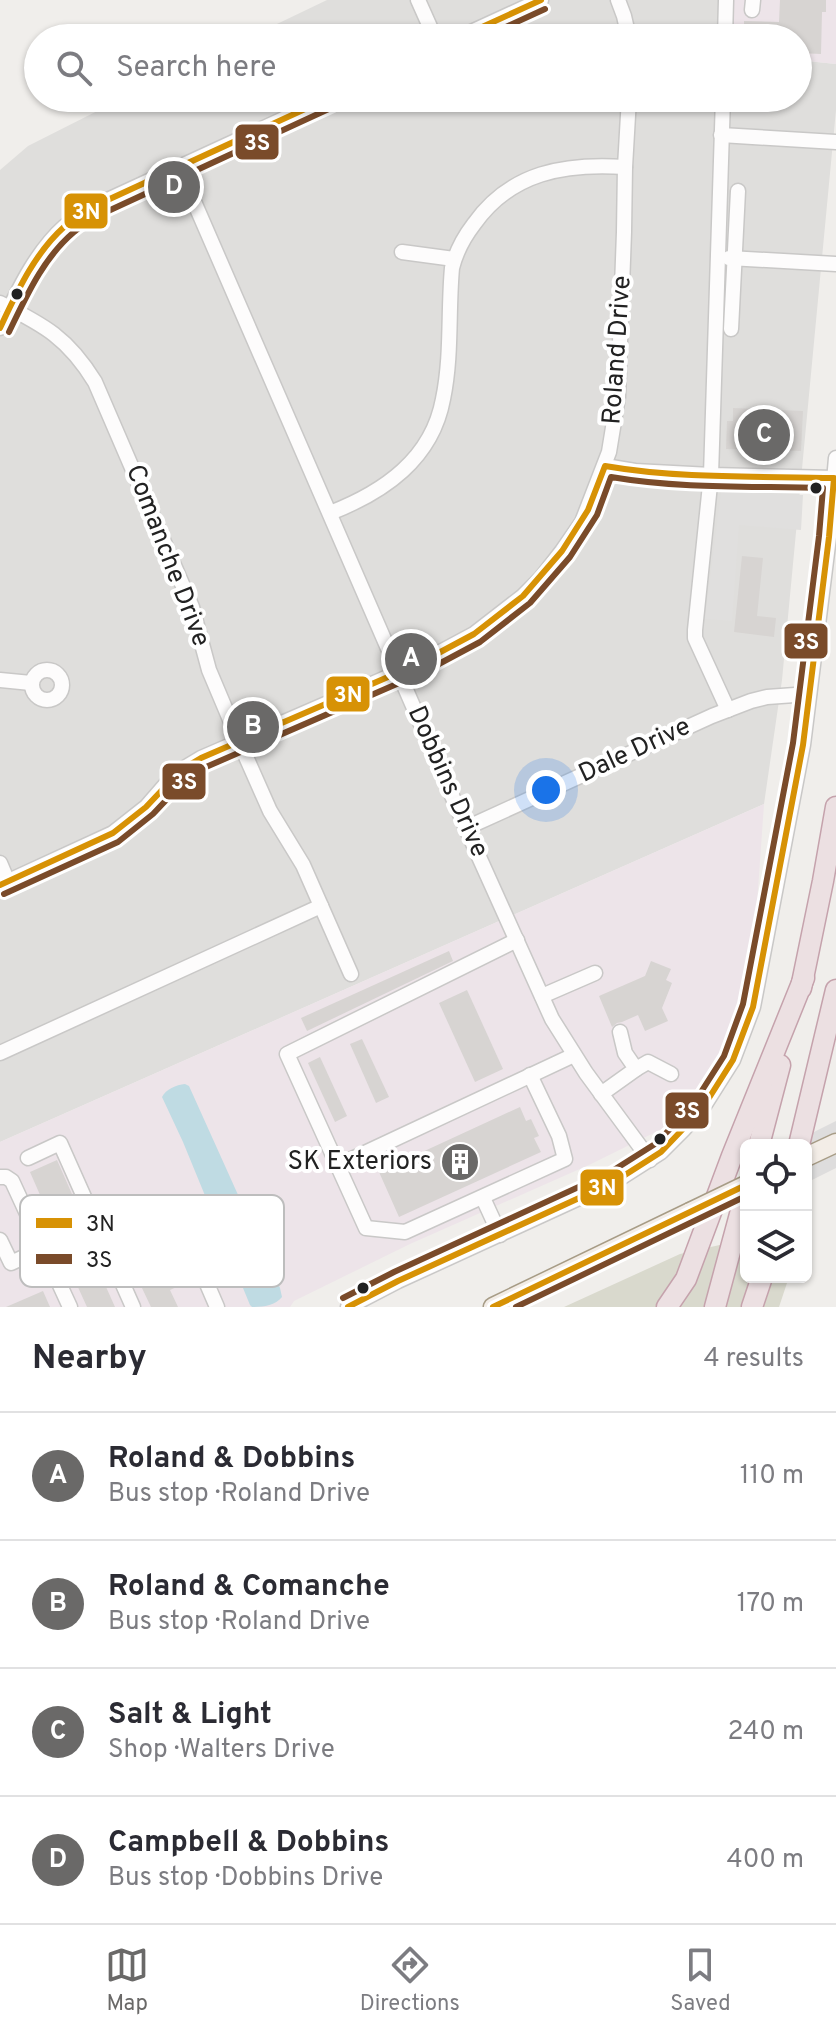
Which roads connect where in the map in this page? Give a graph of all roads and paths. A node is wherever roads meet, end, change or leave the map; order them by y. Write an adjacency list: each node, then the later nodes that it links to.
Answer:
1 (418, 0): 5 (street)
2 (541, 0): 6 (street)
3 (618, 0): 7 (street)
4 (726, 0): 8 (street)
5 (429, 24)
6 (489, 24)
7 (626, 24)
8 (725, 24)
9 (299, 112): 14 (street)
10 (629, 112): 15 (street, Roland Drive)
11 (722, 112): 12 (street)
12 (721, 135): 13 (street); 18 (street)
13 (836, 142)
14 (179, 167): 22 (street); 29 (street, Dobbins Drive)
15 (625, 167): 19 (street); 26 (street, Roland Drive)
16 (738, 191): 20 (street)
17 (402, 252): 19 (street)
18 (717, 257): 20 (street); 27 (street)
19 (454, 259): 29 (street)
20 (735, 259): 21 (street); 24 (street)
21 (836, 264)
22 (5, 305): 23 (street); 35 (street, Comanche Drive)
23 (0, 328)
24 (731, 329)
25 (836, 458): 28 (street)
26 (605, 466): 27 (street); 30 (street, Roland Drive)
27 (711, 475): 28 (street); 34 (street)
28 (834, 478): 33 (street)
29 (330, 513): 30 (street, Dobbins Drive)
30 (399, 672): 35 (street, Roland Drive); 37 (street, Dobbins Drive)
31 (0, 680): 32 (street)
32 (31, 683)
33 (809, 694): 34 (street, Dale Drive); 59 (street)
34 (728, 710): 37 (street, Dale Drive)
35 (239, 741): 39 (street, Roland Drive); 40 (street, Comanche Drive)
36 (836, 807): 44 (highway)
37 (466, 828): 41 (street, Dobbins Drive)
38 (0, 863): 39 (street)
39 (4, 884)
40 (321, 906): 43 (street, Comanche Drive); 48 (street)
41 (517, 940): 46 (street, Dobbins Drive); 60 (street)
42 (595, 973): 46 (street)
43 (351, 974)
44 (804, 978): 54 (highway); 79 (highway)
45 (836, 990): 55 (highway)
46 (542, 996): 49 (street, Dobbins Drive)
47 (620, 1032): 50 (street)
48 (0, 1053)
49 (574, 1055): 52 (street); 53 (street, Dobbins Drive)
50 (636, 1069): 51 (street); 53 (street)
51 (671, 1074)
52 (530, 1075): 60 (street); 65 (street)
53 (601, 1094): 59 (street, Dobbins Drive)
54 (761, 1139)
55 (800, 1139)
56 (836, 1143): 57 (main road)
57 (812, 1154)
58 (28, 1158): 63 (street)
59 (650, 1160): 67 (street)
60 (337, 1166): 65 (street)
61 (0, 1177): 64 (street)
62 (740, 1188): 78 (main road, bridge)
63 (84, 1195)
64 (20, 1198)
65 (483, 1198): 67 (street)
66 (741, 1211): 80 (highway)
67 (500, 1235): 77 (street)
68 (0, 1240): 69 (street)
69 (20, 1259)
70 (760, 1283): 81 (highway)
71 (61, 1287): 74 (street)
72 (124, 1287): 75 (street)
73 (208, 1287): 76 (street)
74 (70, 1307)
75 (133, 1307)
76 (216, 1307)
77 (348, 1307)
78 (493, 1307)
79 (667, 1307)
80 (715, 1307)
81 (752, 1307)

